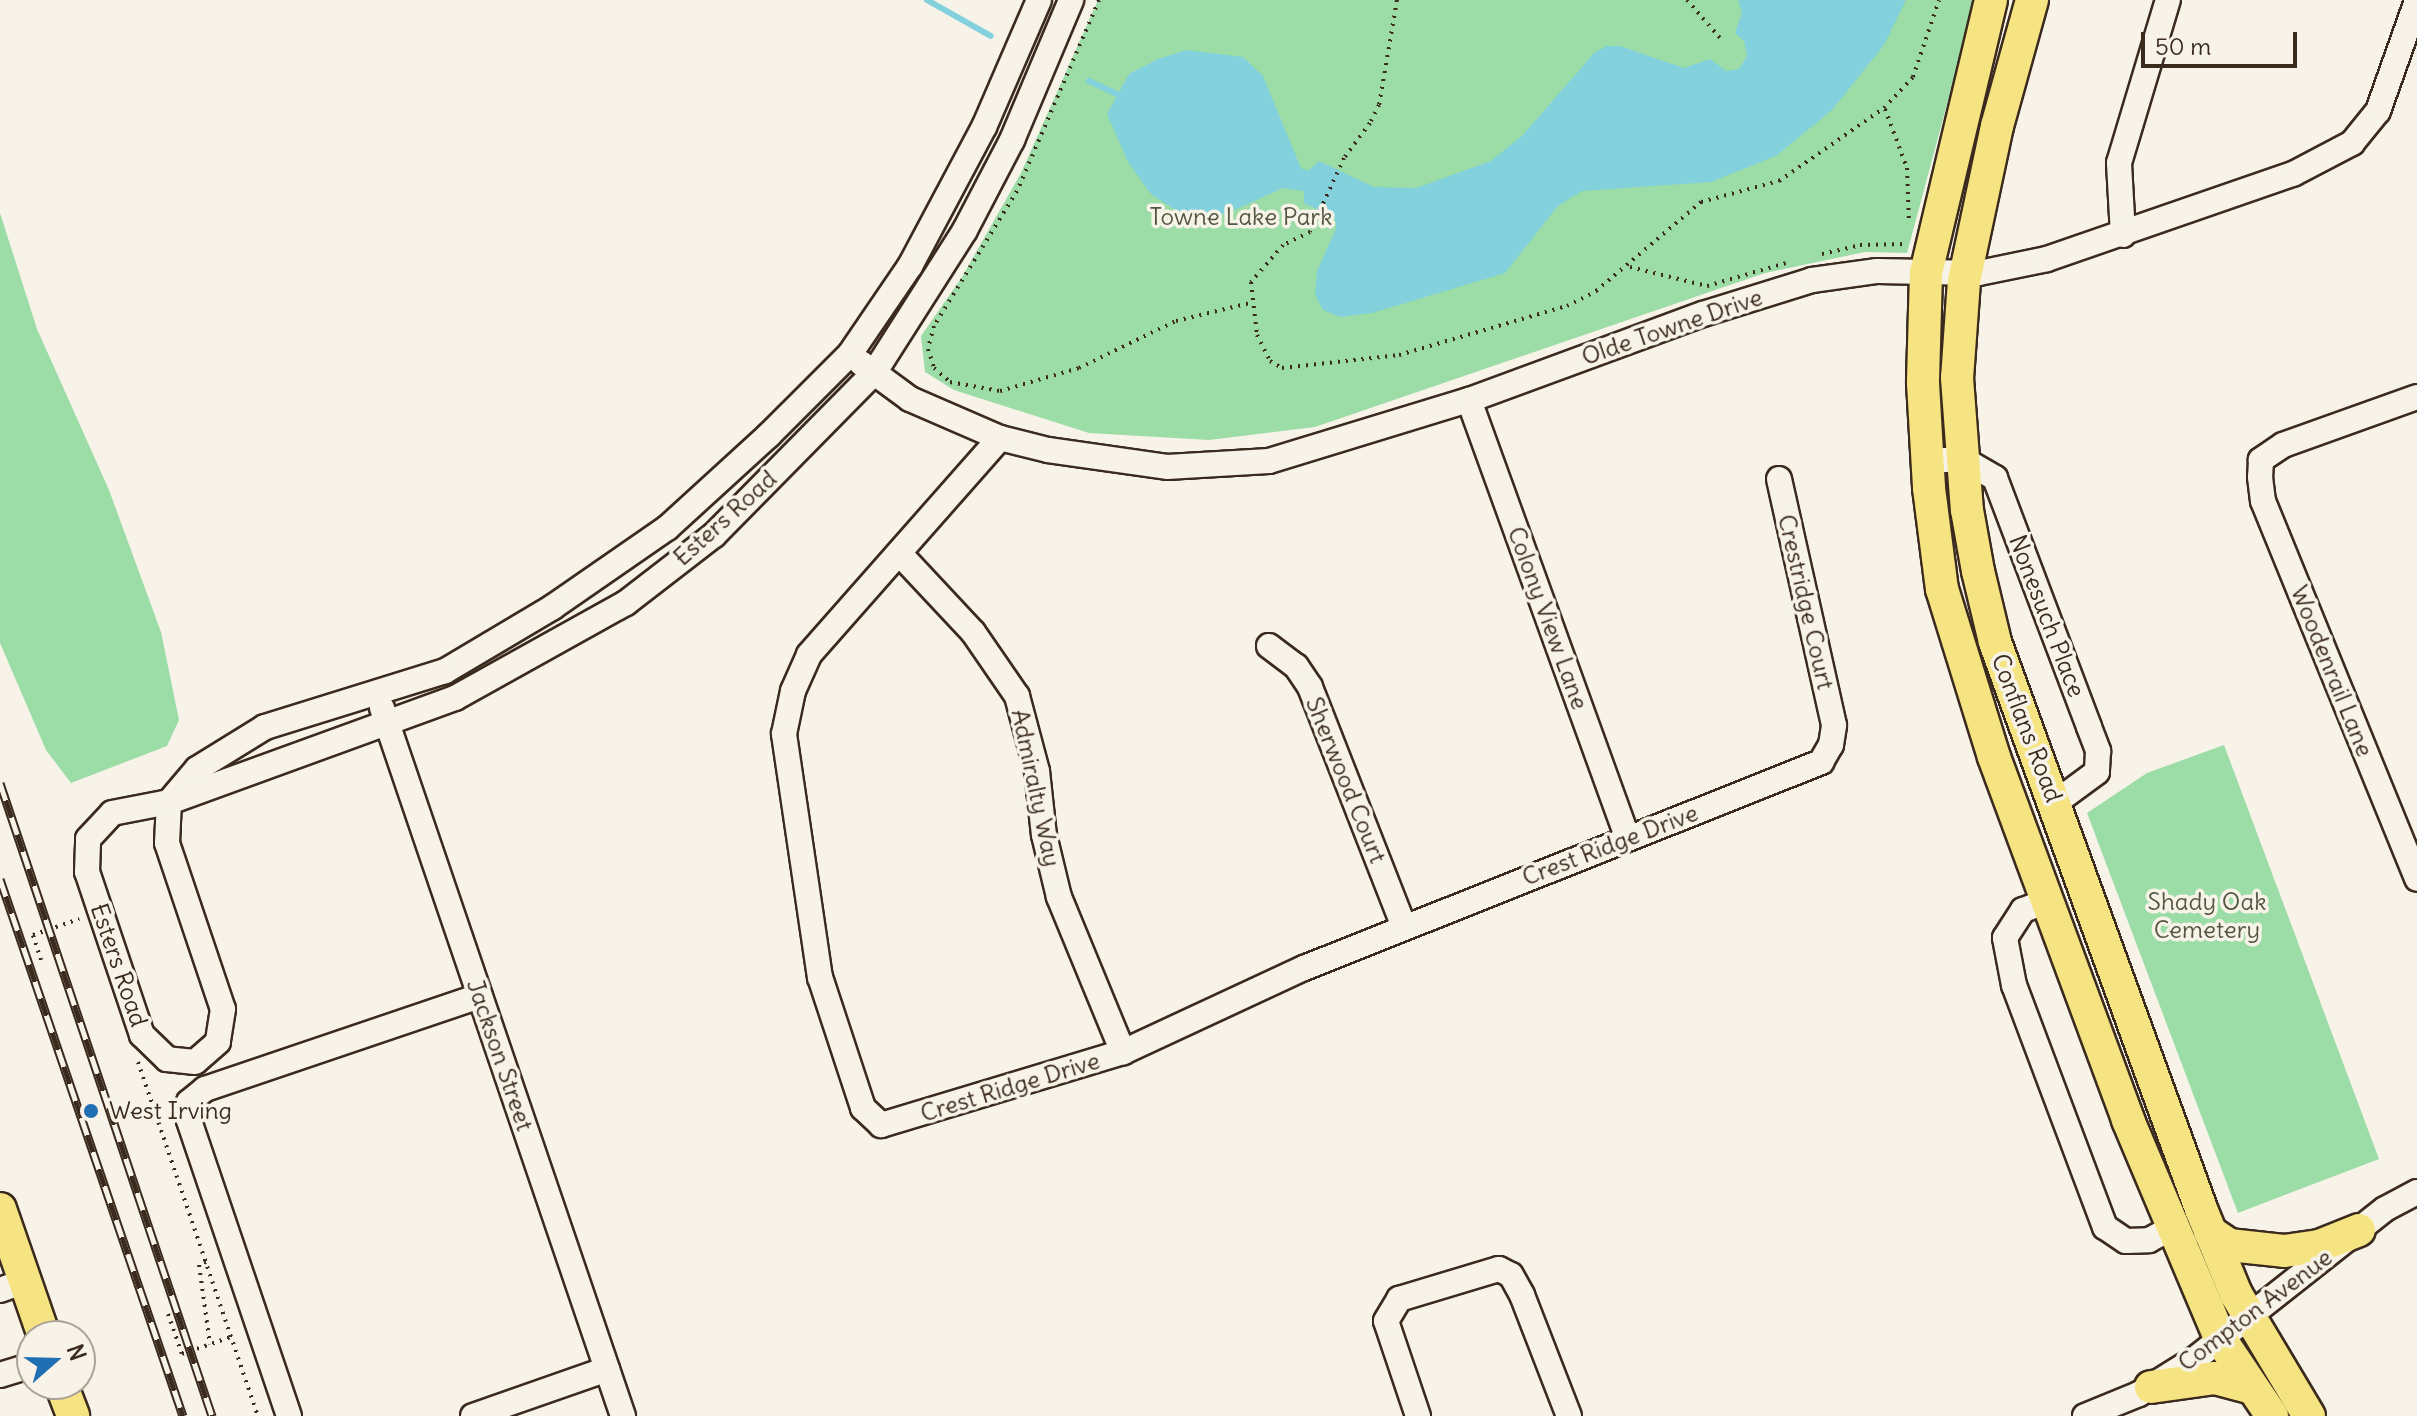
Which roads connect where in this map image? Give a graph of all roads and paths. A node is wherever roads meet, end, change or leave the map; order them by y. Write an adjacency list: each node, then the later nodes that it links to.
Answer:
1 (1039, 0): 20 (street, Esters Road)
2 (1071, 0): 21 (street, Esters Road)
3 (1099, 0): 19 (path)
4 (1397, 0): 19 (path)
5 (1687, 0): 11 (path)
6 (1939, 0): 12 (path)
7 (1991, 0): 17 (main road, Conflans Road)
8 (2032, 0): 18 (main road, Conflans Road)
9 (2168, 0): 13 (street)
10 (2417, 1): 13 (street, Olde Towne Drive)
11 (1720, 38)
12 (1884, 108): 14 (path); 16 (path)
13 (2123, 235): 18 (street, Olde Towne Drive)
14 (1818, 255)
15 (1789, 262): 16 (path)
16 (1630, 267): 19 (path)
17 (1926, 273): 18 (street, Olde Towne Drive); 23 (street, Olde Towne Drive); 25 (main road, Conflans Road)
18 (1966, 273): 26 (main road, Conflans Road)
19 (1250, 303)
20 (850, 354): 21 (street, Olde Towne Drive); 30 (street, Esters Road)
21 (874, 373): 24 (street, Olde Towne Drive); 31 (street, Esters Road)
22 (2417, 397): 36 (street, Woodenrail Lane)
23 (1469, 400): 24 (street, Olde Towne Drive); 35 (street, Colony View Lane)
24 (1000, 438): 28 (street, Crest Ridge Drive)
25 (1930, 460): 26 (street); 37 (main road, Conflans Road)
26 (1964, 460): 34 (main road, Conflans Road); 34 (street, Nonesuch Place)
27 (1779, 479): 32 (street, Crestridge Court)
28 (899, 553): 43 (street, Admiralty Way); 43 (street, Crest Ridge Drive)
29 (1269, 646): 39 (street, Sherwood Court)
30 (378, 694): 31 (street, Jackson Street); 33 (street, Esters Road)
31 (385, 720): 33 (street, Esters Road); 41 (street, Jackson Street)
32 (1834, 725): 35 (street, Crest Ridge Drive)
33 (169, 802): 33 (street, Esters Road)
34 (2055, 803): 48 (main road, Conflans Road)
35 (1627, 837): 39 (street, Crest Ridge Drive)
36 (2417, 879)
37 (2047, 901): 46 (main road, Conflans Road); 46 (street)
38 (89, 916): 40 (path)
39 (1404, 927): 43 (street, Crest Ridge Drive)
40 (41, 960)
41 (480, 996): 57 (street, Jackson Street); 61 (street)
42 (133, 1047): 49 (path)
43 (1123, 1052)
44 (2417, 1192): 47 (street, Compton Avenue)
45 (0, 1209): 50 (main road)
46 (2172, 1228): 55 (main road, Conflans Road)
47 (2359, 1230): 48 (main road); 52 (street, Compton Avenue)
48 (2210, 1232): 52 (main road, Conflans Road)
49 (206, 1262): 54 (path); 56 (path)
50 (12, 1286): 53 (main road)
51 (168, 1314): 56 (path)
52 (2250, 1319): 55 (street, Compton Avenue); 68 (main road, Conflans Road)
53 (34, 1320)
54 (231, 1337): 56 (path); 60 (path)
55 (2221, 1340): 58 (street, Compton Avenue); 59 (main road, Conflans Road)
56 (210, 1344)
57 (607, 1369): 62 (street); 63 (street, Jackson Street)
58 (2151, 1387): 59 (main road); 66 (street, Compton Avenue)
59 (2253, 1388): 67 (main road, Conflans Road)
60 (258, 1416)
61 (289, 1416)
62 (473, 1416)
63 (623, 1416)
64 (1418, 1416): 65 (street)
65 (1569, 1416)
66 (2085, 1416)
67 (2272, 1416)
68 (2309, 1416)

